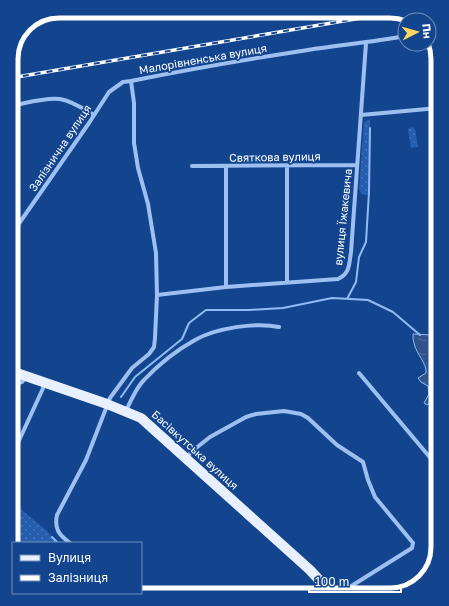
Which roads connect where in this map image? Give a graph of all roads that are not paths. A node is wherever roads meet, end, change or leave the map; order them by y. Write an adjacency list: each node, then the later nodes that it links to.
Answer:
1 (397, 37): 2 (street, Малорівненська вулиця)
2 (366, 43): 3 (street, Малорівненська вулиця); 7 (street, вулиця Їжакевича)
3 (131, 81): 6 (street, Залізнична вулиця); 15 (street, Малорівненська вулиця)
4 (18, 105): 6 (street)
5 (431, 109): 7 (street)
6 (94, 115): 12 (street, Залізнична вулиця)
7 (361, 115): 8 (street, вулиця Їжакевича)
8 (357, 164): 10 (street, Святкова вулиця); 13 (street, вулиця Їжакевича)
9 (192, 166): 11 (street, Святкова вулиця)
10 (287, 166): 11 (street, Святкова вулиця); 13 (street)
11 (226, 167): 14 (street)
12 (18, 225)
13 (287, 282): 14 (street, вулиця Їжакевича)
14 (226, 287): 15 (street, вулиця Їжакевича)
15 (157, 295): 22 (street, Малорівненська вулиця)
16 (279, 327): 23 (street)
17 (18, 373): 19 (main road, Басівкутська вулиця)
18 (359, 373): 25 (street)
19 (26, 376): 20 (street); 21 (main road, Басівкутська вулиця)
20 (18, 383)
21 (45, 383): 22 (main road, Басівкутська вулиця); 24 (street)
22 (107, 404): 23 (main road, Басівкутська вулиця); 27 (street, Малорівненська вулиця)
23 (126, 412): 26 (main road, Басівкутська вулиця)
24 (18, 443)
25 (430, 456)
26 (187, 458): 28 (main road, Басівкутська вулиця); 29 (street)
27 (69, 542)
28 (327, 588)
29 (348, 588)

